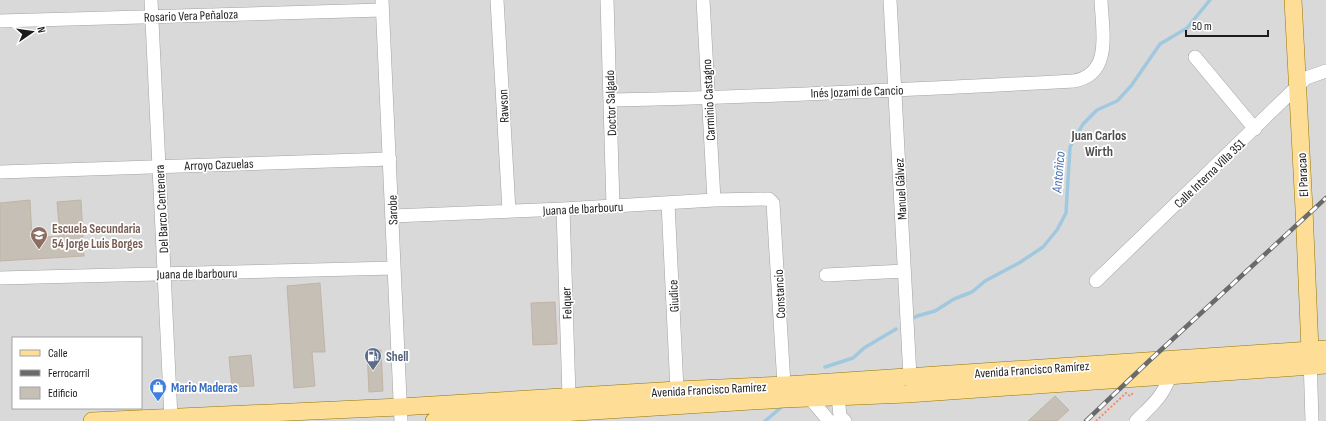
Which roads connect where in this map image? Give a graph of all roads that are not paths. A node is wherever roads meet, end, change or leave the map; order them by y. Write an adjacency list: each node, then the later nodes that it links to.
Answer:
1 (151, 0): 9 (street, Del Barco Centenera)
2 (497, 0): 26 (street, Rawson)
3 (607, 0): 16 (street, Doctor Salgado)
4 (703, 0): 15 (street, Carminio Castagno)
5 (890, 0): 14 (street, Manuel Gálvez)
6 (1101, 0): 14 (street, Inés Jozami de Cancio)
7 (1293, 0): 13 (main road, El Paracao)
8 (382, 5): 9 (street, Rosario Vera Peñaloza); 18 (street, Sarobe)
9 (152, 16): 10 (street, Rosario Vera Peñaloza); 19 (street, Del Barco Centenera)
10 (0, 21)
11 (1195, 57): 17 (street)
12 (1326, 71): 13 (street, Calle Interna Villa 351)
13 (1298, 88): 17 (street, Calle Interna Villa 351); 34 (main road, El Paracao)
14 (894, 90): 15 (street, Inés Jozami de Cancio); 29 (street, Manuel Gálvez)
15 (708, 98): 16 (street, Inés Jozami de Cancio); 21 (street, Carminio Castagno)
16 (611, 100): 24 (street, Doctor Salgado)
17 (1255, 129): 33 (street, Calle Interna Villa 351)
18 (390, 159): 19 (street, Arroyo Cazuelas); 27 (street, Sarobe)
19 (158, 166): 20 (street, Arroyo Cazuelas); 30 (street, Del Barco Centenera)
20 (0, 172)
21 (714, 200): 22 (street, Juana de Ibarbouru); 23 (street, Juana de Ibarbouru)
22 (668, 203): 24 (street, Juana de Ibarbouru); 38 (street, Giudice)
23 (773, 203): 37 (street, Constancio)
24 (613, 206): 25 (street, Juana de Ibarbouru)
25 (563, 209): 26 (street, Juana de Ibarbouru); 39 (street, Felquer)
26 (508, 211): 27 (street, Juana de Ibarbouru)
27 (392, 216): 28 (street, Sarobe)
28 (394, 268): 30 (street, Juana de Ibarbouru); 42 (street, Sarobe)
29 (904, 271): 31 (street); 36 (street, Manuel Gálvez)
30 (164, 274): 32 (street, Juana de Ibarbouru); 43 (street, Del Barco Centenera)
31 (826, 275)
32 (0, 278)
33 (1096, 281)
34 (1318, 357): 35 (main road, Avenida Francisco Ramírez); 36 (main road, Avenida Francisco Ramírez); 48 (street)
35 (1170, 376): 40 (main road, Avenida Francisco Ramírez); 47 (street)
36 (910, 377): 37 (main road, Avenida Francisco Ramírez)
37 (784, 385): 38 (main road, Avenida Francisco Ramírez)
38 (677, 390): 39 (main road, Avenida Francisco Ramírez)
39 (569, 396): 42 (main road, Avenida Francisco Ramírez)
40 (838, 396): 41 (main road, Avenida Francisco Ramírez); 44 (street)
41 (810, 398): 44 (street); 46 (main road, Avenida Francisco Ramírez)
42 (400, 414): 43 (main road, Avenida Francisco Ramírez)
43 (171, 418): 45 (main road, Avenida Francisco Ramírez)
44 (836, 420)
45 (92, 421)
46 (434, 421)
47 (1136, 421)
48 (1312, 421)

